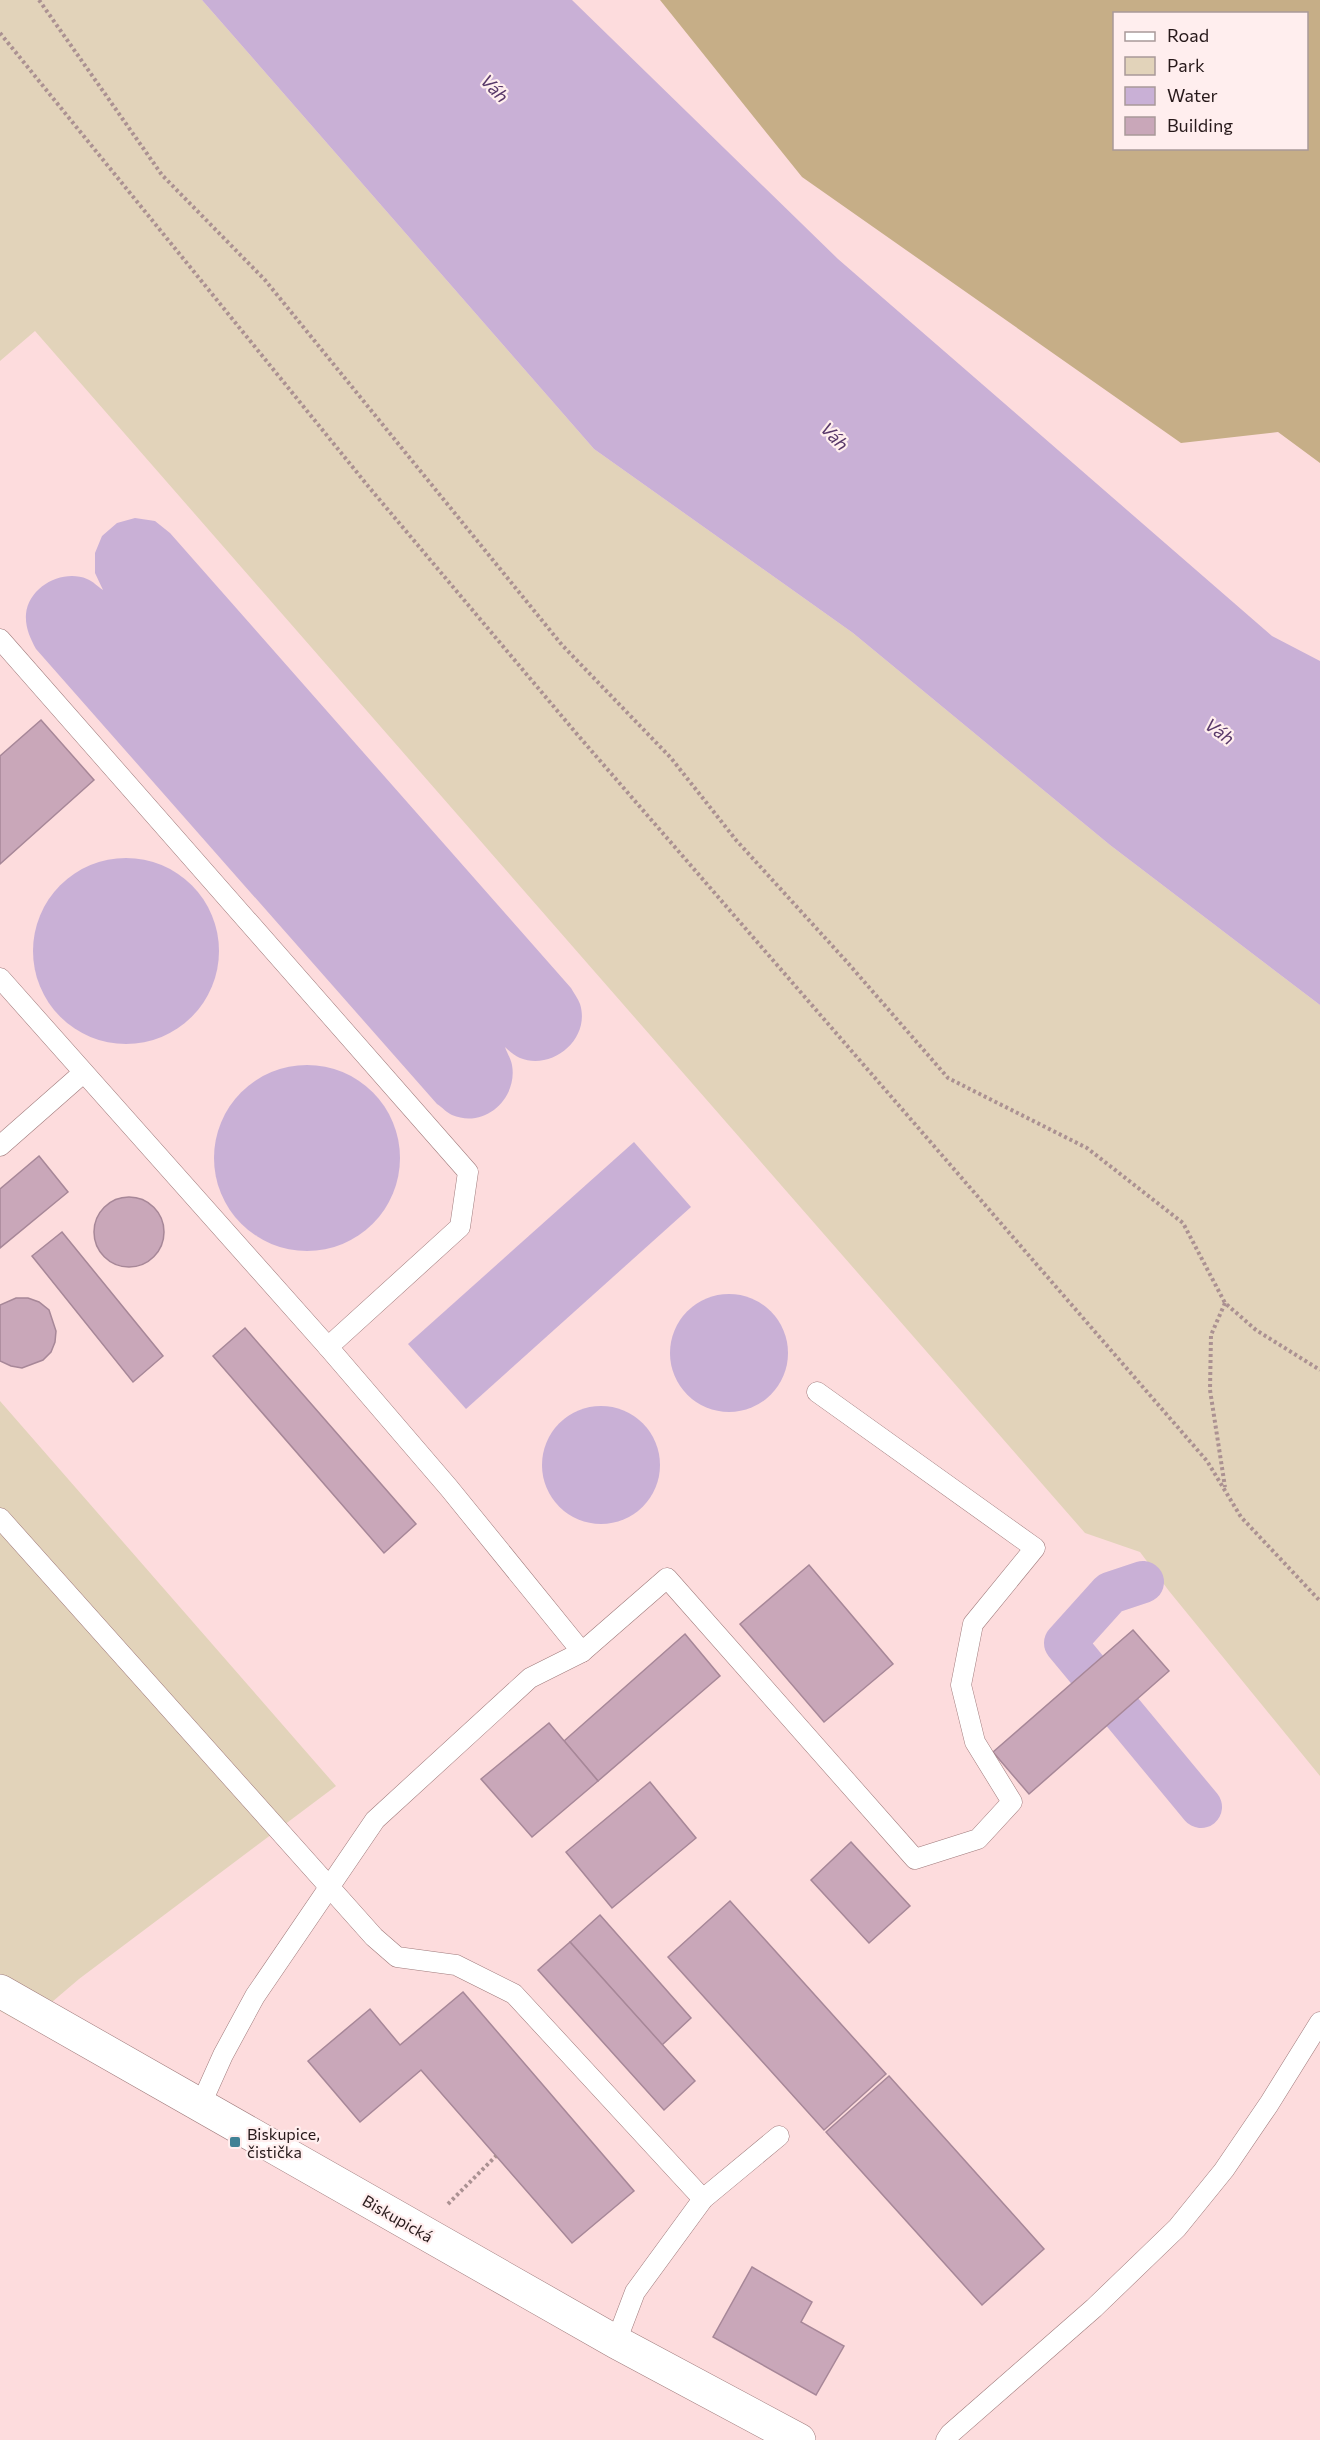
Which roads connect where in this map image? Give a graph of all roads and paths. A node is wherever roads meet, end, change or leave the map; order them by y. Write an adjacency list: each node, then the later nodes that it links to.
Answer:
1 (39, 0): 7 (path)
2 (0, 33): 11 (path)
3 (0, 639): 8 (lane)
4 (0, 978): 5 (lane)
5 (82, 1073): 6 (lane); 8 (lane)
6 (0, 1146)
7 (1225, 1303): 9 (path); 11 (path)
8 (328, 1347): 14 (lane)
9 (1320, 1370)
10 (817, 1392): 14 (lane)
11 (1226, 1491): 13 (path)
12 (0, 1518): 15 (lane)
13 (1320, 1601)
14 (582, 1652): 15 (lane)
15 (327, 1887): 18 (lane); 21 (lane)
16 (0, 1991): 18 (street, Biskupická)
17 (1320, 2022): 25 (lane)
18 (201, 2104): 22 (street, Biskupická)
19 (779, 2136): 21 (lane)
20 (496, 2156): 22 (path)
21 (703, 2199): 23 (lane)
22 (421, 2231): 23 (street, Biskupická)
23 (616, 2342): 24 (street, Biskupická)
24 (799, 2440)
25 (946, 2440)

